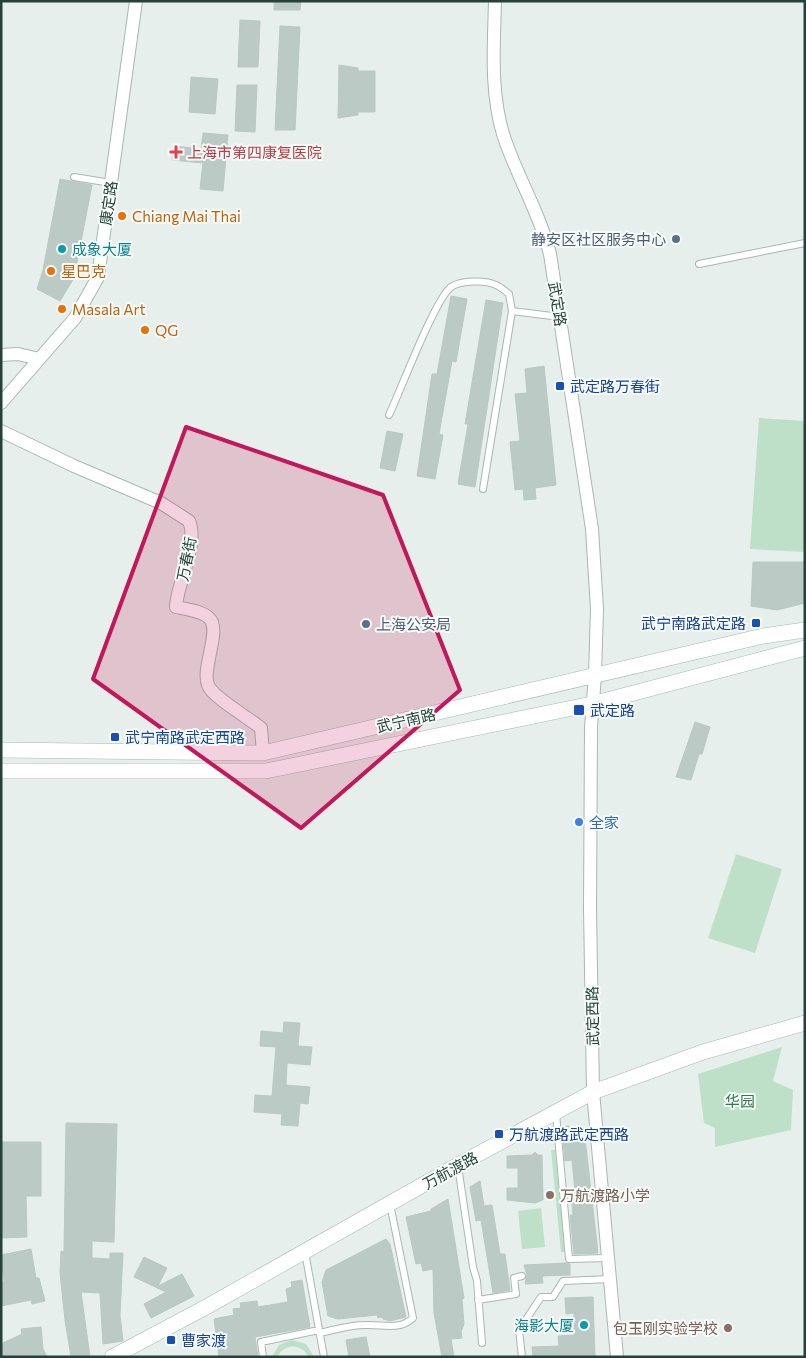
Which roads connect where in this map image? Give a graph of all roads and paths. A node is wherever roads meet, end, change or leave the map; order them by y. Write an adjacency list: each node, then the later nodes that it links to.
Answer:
1 (136, 1): 4 (street, 康定路)
2 (495, 1): 8 (street, 武定路)
3 (74, 177): 4 (lane)
4 (111, 183): 10 (street, 康定路)
5 (805, 243): 6 (lane)
6 (699, 264)
7 (512, 311): 8 (lane); 12 (lane); 14 (lane)
8 (560, 317): 17 (street, 武定路)
9 (1, 355): 10 (street)
10 (39, 359): 11 (street, 康定路)
11 (1, 404)
12 (389, 415)
13 (1, 431): 20 (street, 万春街)
14 (483, 489)
15 (805, 630): 17 (main road, 武宁南路)
16 (805, 648): 18 (main road, 武宁南路)
17 (595, 675): 18 (street, 武定西路); 20 (main road, 武宁南路)
18 (592, 704): 21 (main road, 武宁南路); 23 (street, 武定西路)
19 (1, 750): 20 (main road, 武宁南路)
20 (263, 753)
21 (1, 771)
22 (805, 1023): 23 (main road, 万航渡路)
23 (593, 1092): 24 (main road, 万航渡路); 28 (street, 武定西路)
24 (556, 1112): 25 (main road, 万航渡路); 28 (lane)
25 (458, 1165): 26 (main road, 万航渡路); 31 (lane)
26 (390, 1204): 27 (main road, 万航渡路); 32 (lane)
27 (305, 1252): 32 (lane); 34 (main road, 万航渡路)
28 (609, 1258): 30 (street, 武定西路)
29 (522, 1276): 31 (lane)
30 (611, 1279): 38 (lane); 39 (street, 武定西路)
31 (478, 1300): 33 (lane)
32 (319, 1332): 36 (lane); 37 (lane)
33 (482, 1343)
34 (128, 1353): 35 (main road, 万航渡路)
35 (112, 1357)
36 (263, 1357)
37 (324, 1357)
38 (522, 1357)
39 (617, 1357)

